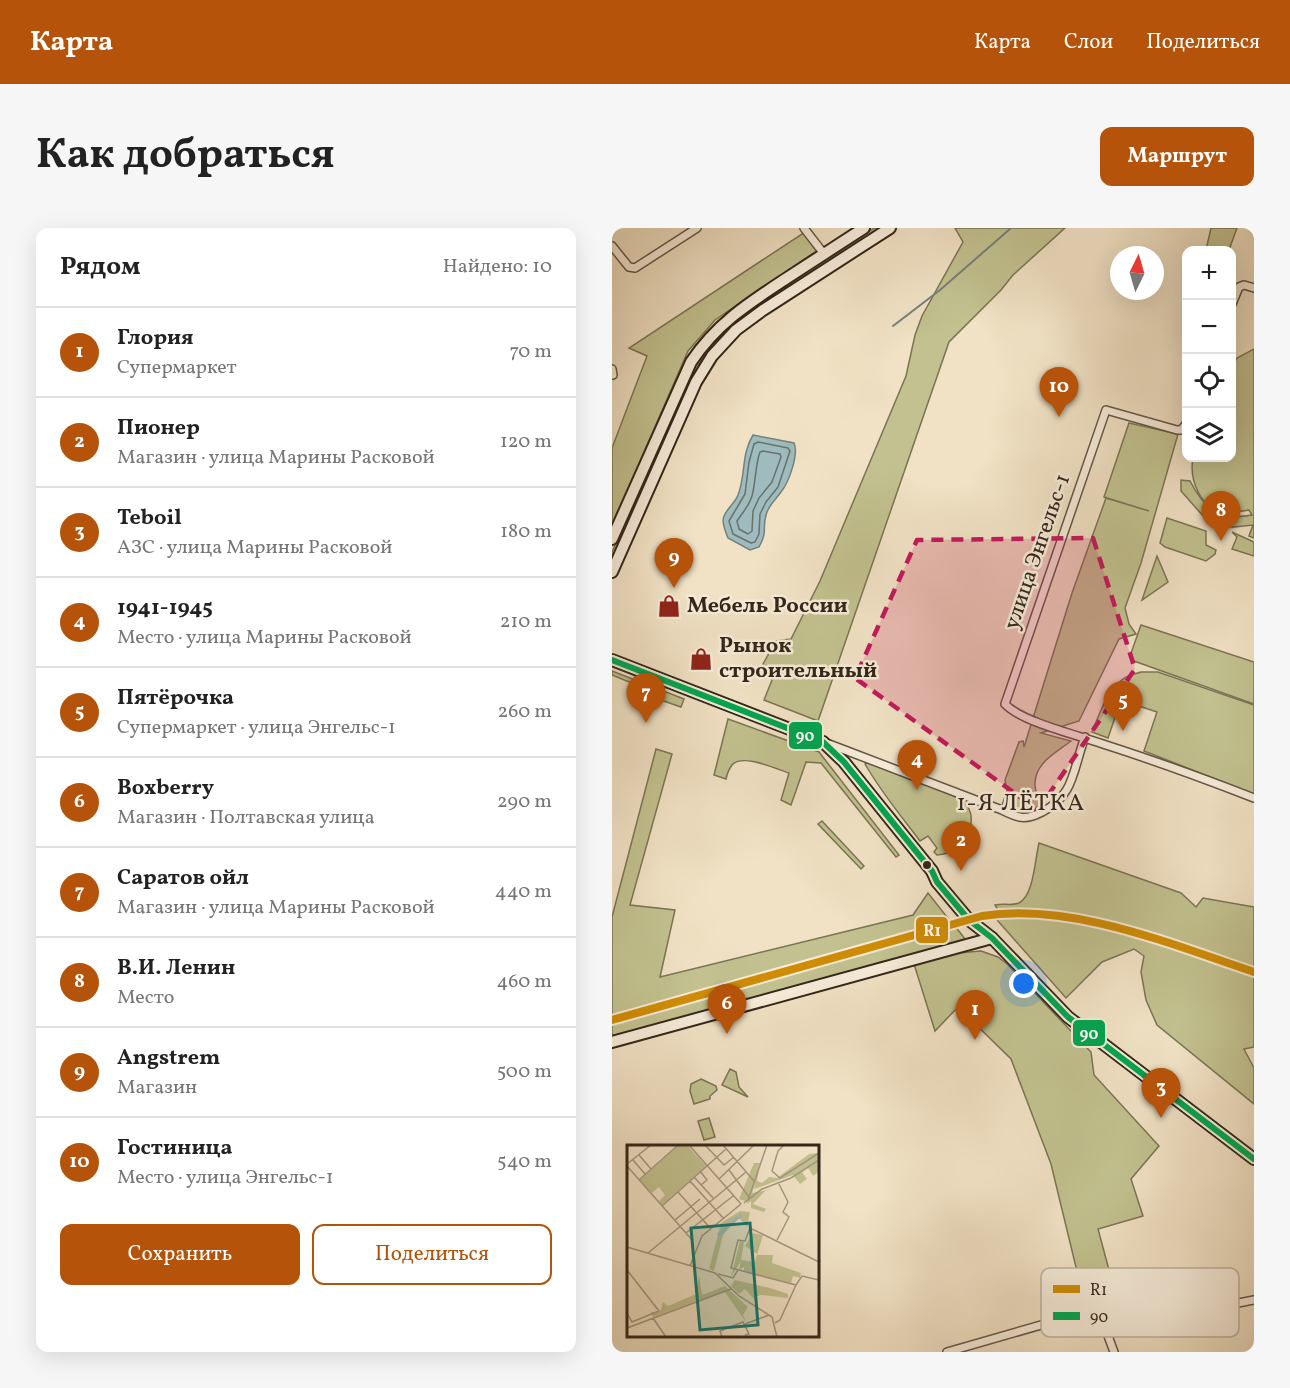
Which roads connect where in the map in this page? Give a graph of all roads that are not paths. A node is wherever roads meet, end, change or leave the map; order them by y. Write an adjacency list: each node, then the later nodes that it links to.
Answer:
1 (697, 228): 5 (street)
2 (804, 228): 6 (street)
3 (864, 228): 6 (main road)
4 (890, 228): 9 (main road)
5 (612, 246)
6 (824, 254): 7 (main road)
7 (776, 285): 9 (main road); 12 (main road)
8 (1254, 288): 10 (street)
9 (784, 296): 13 (main road)
10 (1234, 300)
11 (1182, 429): 15 (street, улица Энгельс-1)
12 (612, 538)
13 (612, 572)
14 (612, 660): 16 (main road)
15 (1085, 737): 16 (street); 17 (street, улица Энгельс-1)
16 (823, 742): 18 (main road)
17 (1254, 798)
18 (993, 938): 19 (main road); 20 (main road)
19 (612, 1042)
20 (1254, 1159)
21 (1254, 1300): 22 (street)
22 (1239, 1303)
23 (1041, 1325): 25 (street)
24 (1109, 1337): 26 (street)
25 (947, 1352)
26 (1114, 1352)

